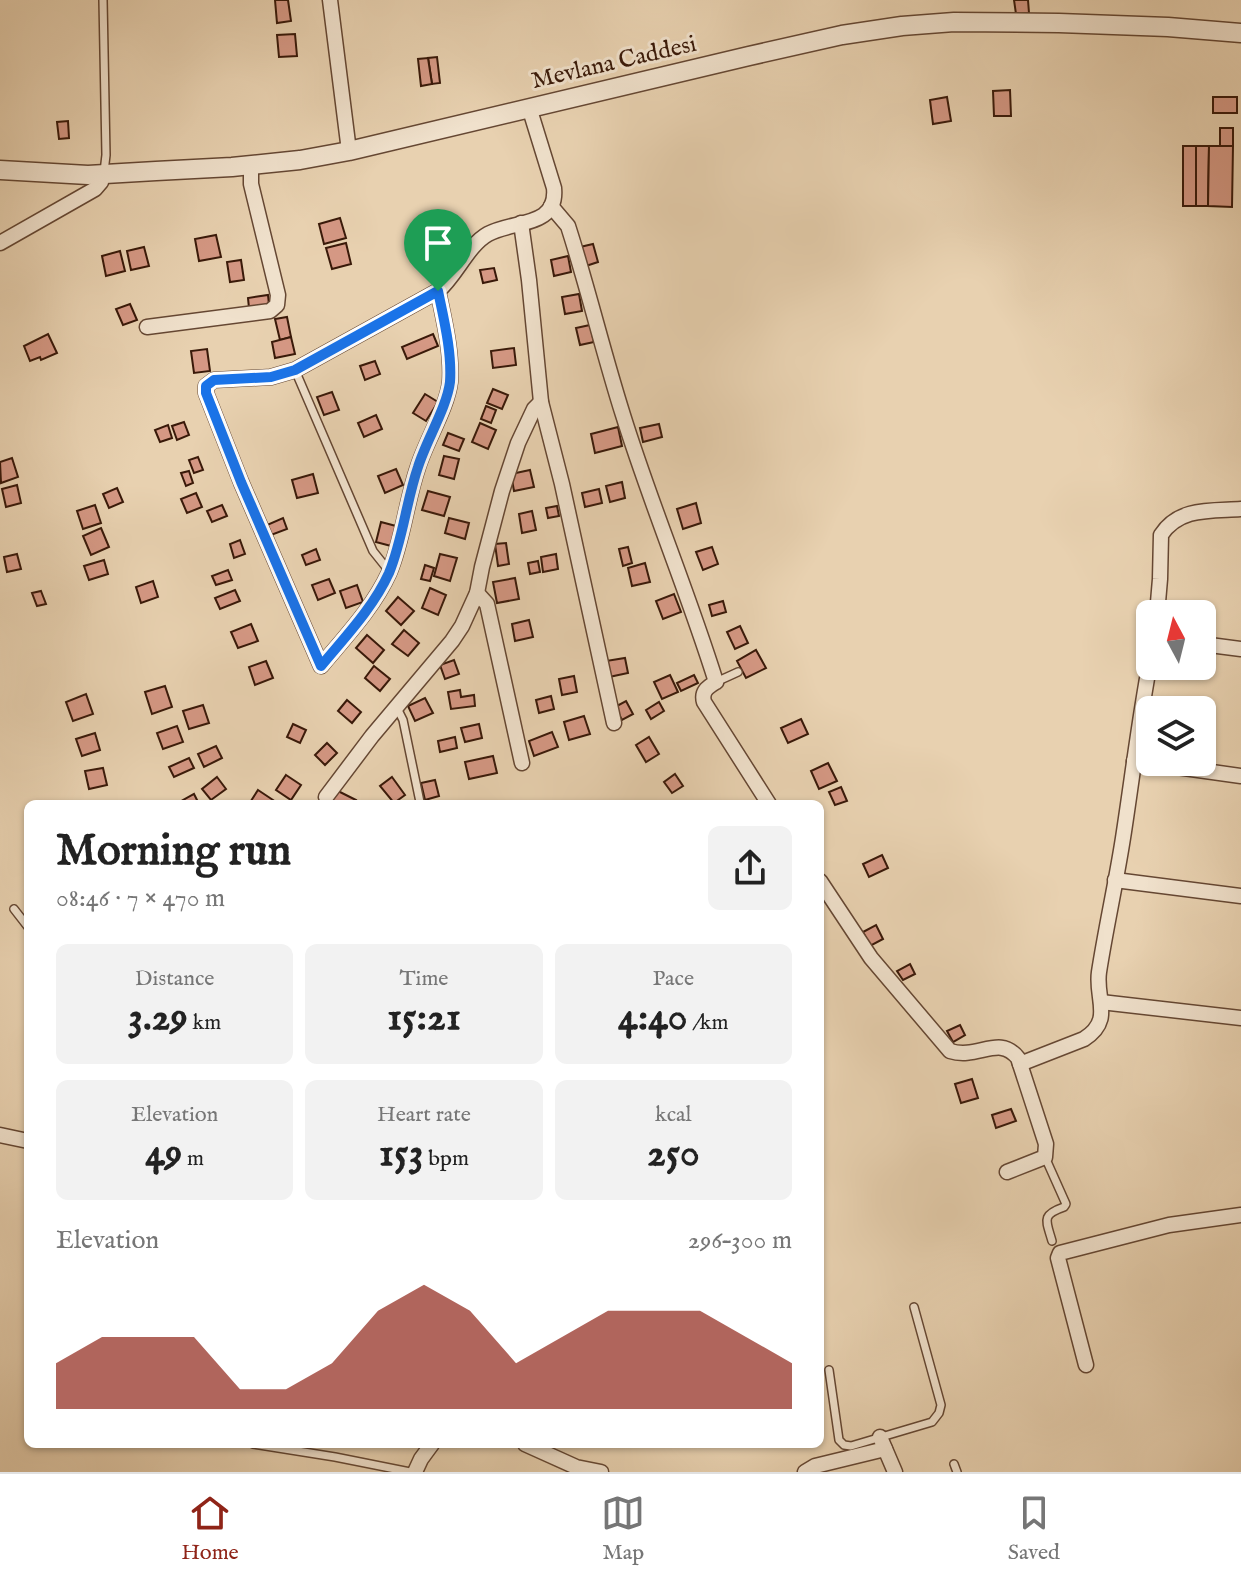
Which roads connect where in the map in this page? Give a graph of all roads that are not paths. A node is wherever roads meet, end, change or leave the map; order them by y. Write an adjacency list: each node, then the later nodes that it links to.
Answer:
1 (103, 0): 8 (lane)
2 (330, 0): 5 (street)
3 (1241, 33): 4 (street, Mevlana Caddesi)
4 (529, 107): 5 (street, Mevlana Caddesi); 9 (street)
5 (349, 151): 6 (street, Mevlana Caddesi)
6 (251, 165): 8 (street, Mevlana Caddesi); 13 (street)
7 (0, 170): 8 (street, Mevlana Caddesi)
8 (103, 174): 11 (street)
9 (551, 206): 10 (street); 24 (street)
10 (521, 223): 12 (street); 15 (street)
11 (0, 243)
12 (438, 291): 14 (street); 17 (street)
13 (147, 327)
14 (295, 370): 17 (lane); 17 (street)
15 (541, 402): 18 (street); 26 (street)
16 (1241, 509): 19 (street)
17 (389, 571)
18 (477, 593): 25 (street); 28 (street)
19 (1158, 600)
20 (1216, 646): 21 (street)
21 (1241, 649)
22 (738, 672): 24 (lane)
23 (1147, 680): 27 (street)
24 (716, 682): 32 (street)
25 (397, 708): 30 (street); 31 (lane)
26 (614, 723)
27 (1134, 761): 29 (street); 33 (street)
28 (522, 763)
29 (1241, 776)
30 (326, 797)
31 (420, 800)
32 (766, 800)
33 (1115, 880): 35 (street); 38 (street)
34 (824, 887): 40 (street)
35 (1241, 896)
36 (14, 909): 37 (lane)
37 (24, 922)
38 (1101, 1002): 39 (street); 40 (street)
39 (1241, 1018)
40 (1020, 1064): 43 (street)
41 (0, 1135): 42 (street)
42 (24, 1140)
43 (1045, 1157): 44 (street); 46 (lane)
44 (1007, 1172)
45 (1241, 1215): 48 (street)
46 (1052, 1241)
47 (914, 1307): 50 (lane)
48 (1086, 1365)
49 (829, 1370): 50 (lane)
50 (883, 1443): 57 (street); 58 (street)
51 (278, 1448): 55 (lane)
52 (429, 1448): 55 (street)
53 (533, 1448): 54 (street)
54 (575, 1469): 56 (street)
55 (413, 1472)
56 (601, 1472)
57 (805, 1472)
58 (895, 1472)

